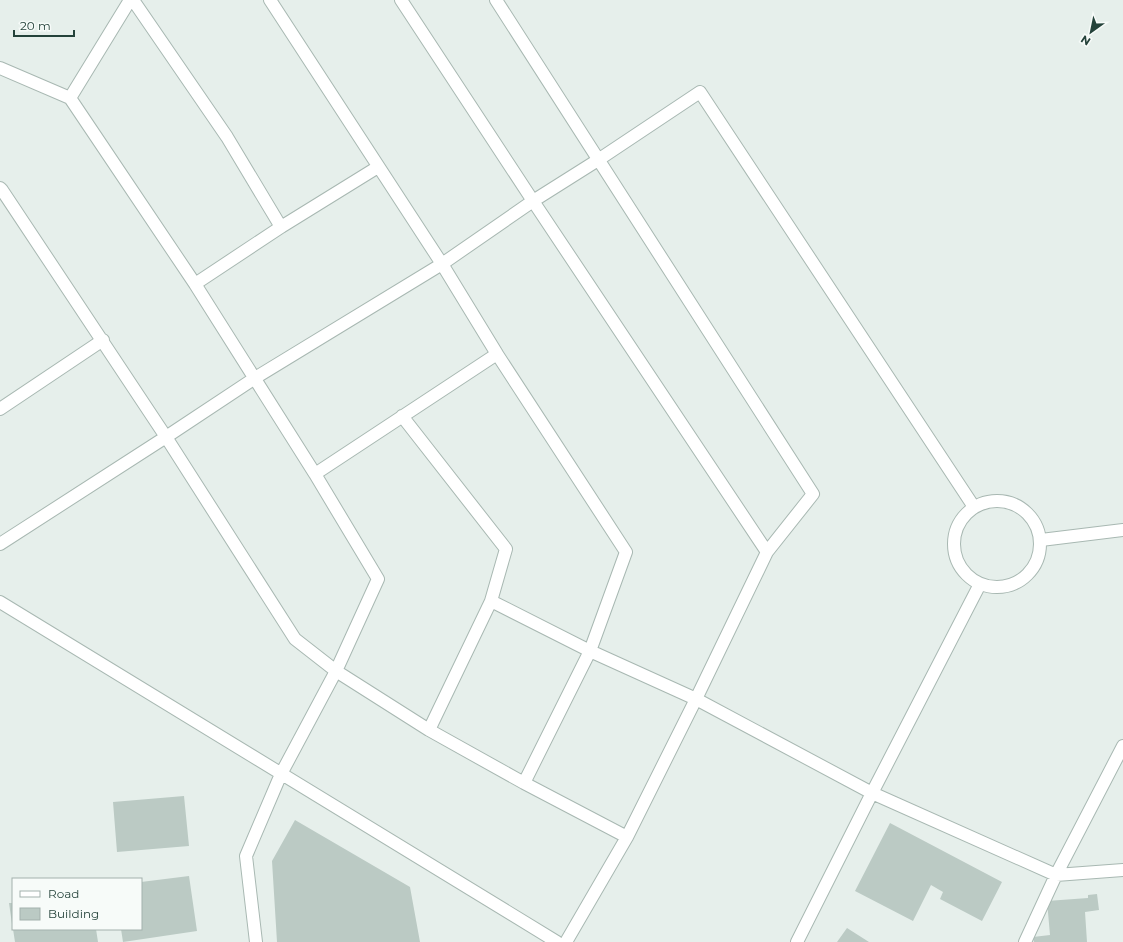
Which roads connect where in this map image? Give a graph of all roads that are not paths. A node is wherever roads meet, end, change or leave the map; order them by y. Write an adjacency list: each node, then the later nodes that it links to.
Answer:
1 (131, 0): 6 (street); 11 (street)
2 (270, 0): 8 (street)
3 (401, 0): 10 (street)
4 (496, 0): 7 (street)
5 (0, 68): 6 (street)
6 (70, 98): 13 (street)
7 (598, 160): 10 (street); 21 (street); 25 (street)
8 (378, 167): 11 (street); 12 (street)
9 (0, 188): 14 (street)
10 (533, 201): 12 (street); 25 (street)
11 (282, 227): 13 (street)
12 (442, 264): 15 (street); 16 (street)
13 (195, 284): 16 (street)
14 (102, 340): 17 (street); 19 (street)
15 (496, 354): 18 (street); 29 (street)
16 (255, 378): 19 (street); 20 (street)
17 (0, 409)
18 (402, 416): 20 (street); 27 (street)
19 (166, 437): 24 (street); 30 (street)
20 (316, 474): 30 (street)
21 (974, 507): 23 (street); 26 (street)
22 (1123, 530): 23 (street)
23 (1041, 540): 26 (street)
24 (0, 544)
25 (767, 552): 31 (street)
26 (980, 584): 36 (street)
27 (491, 601): 29 (street); 32 (street)
28 (0, 602): 34 (street)
29 (590, 651): 31 (street); 35 (street)
30 (336, 671): 32 (street); 34 (street)
31 (696, 699): 36 (street); 37 (street)
32 (429, 730): 35 (street)
33 (1123, 746): 39 (street)
34 (281, 774): 40 (street); 41 (street)
35 (524, 783): 37 (street)
36 (872, 793): 39 (street); 43 (street)
37 (627, 837): 42 (street)
38 (1123, 870): 39 (street)
39 (1056, 874): 44 (street)
40 (256, 942)
41 (557, 942)
42 (566, 942)
43 (797, 942)
44 (1025, 942)

